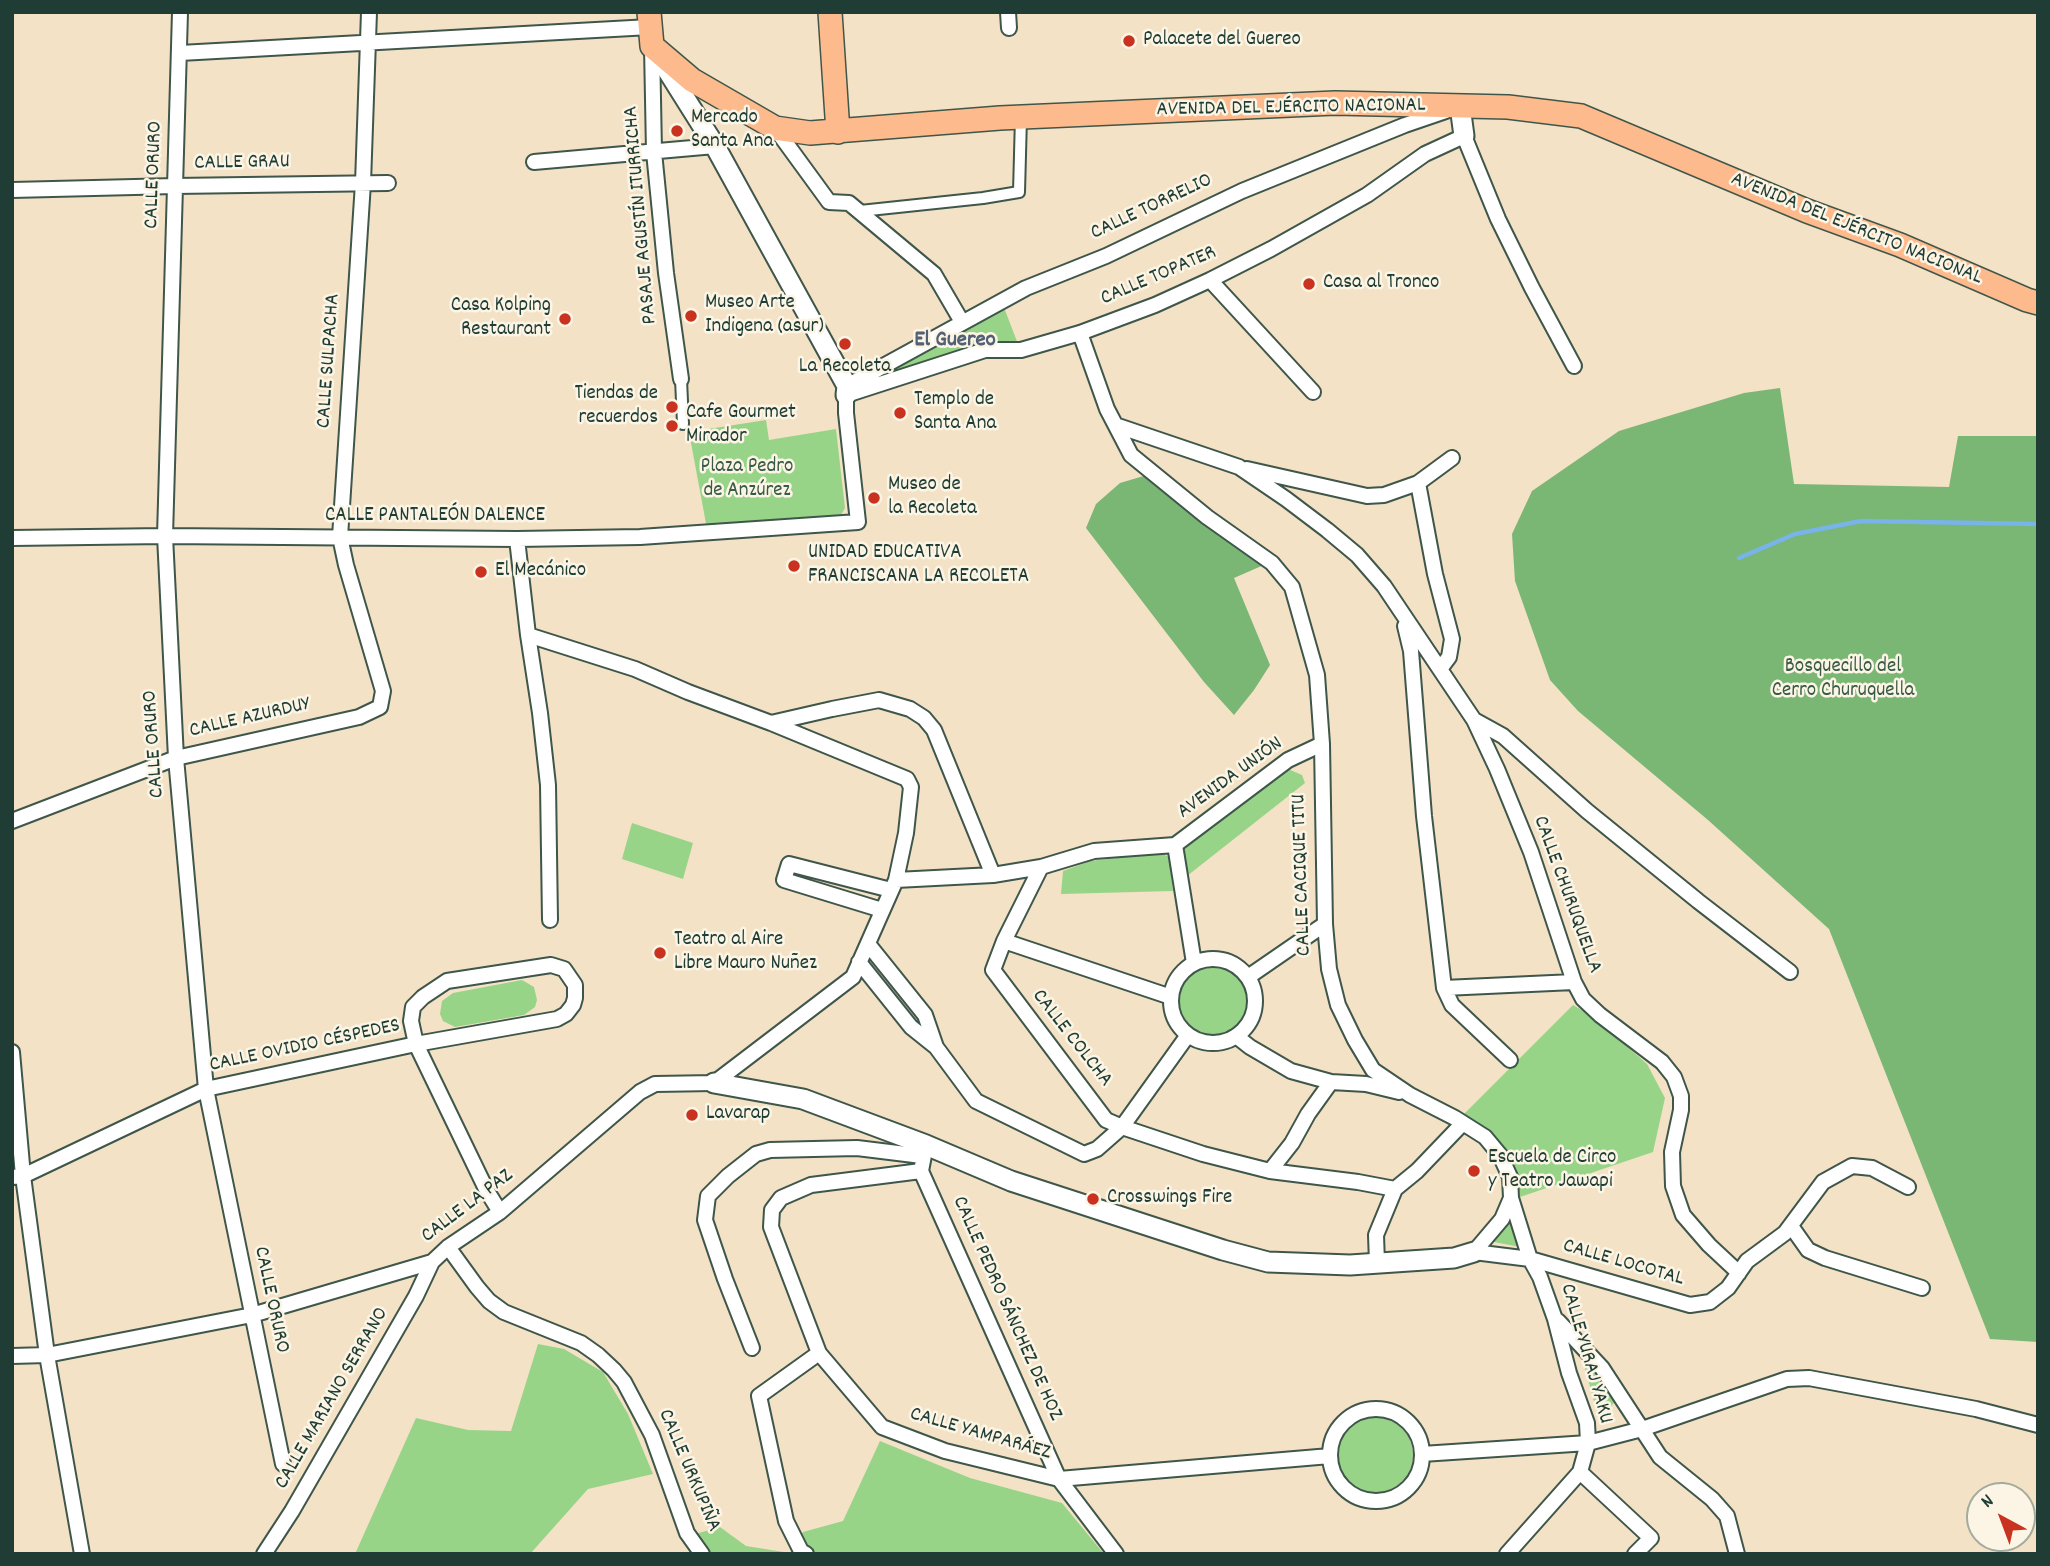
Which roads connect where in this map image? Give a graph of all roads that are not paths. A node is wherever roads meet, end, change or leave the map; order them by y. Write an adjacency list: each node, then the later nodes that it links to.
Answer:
1 (180, 12): 8 (street, CALLE ORURO)
2 (369, 12): 7 (street, CALLE SULPACHA)
3 (830, 12): 12 (main road)
4 (1008, 12): 5 (street)
5 (1009, 28)
6 (650, 29): 7 (street); 11 (main road, AVENIDA DEL EJÉRCITO NACIONAL); 14 (street); 15 (street, PASAJE AGUSTÍN ITURRICHA)
7 (368, 43): 8 (street); 17 (street, CALLE SULPACHA)
8 (180, 53): 19 (street, CALLE ORURO)
9 (1460, 106): 10 (main road, AVENIDA DEL EJÉRCITO NACIONAL); 13 (street); 23 (main road, AVENIDA DEL EJÉRCITO NACIONAL); 24 (street, CALLE TORRELIO)
10 (1021, 117): 12 (main road, AVENIDA DEL EJÉRCITO NACIONAL); 21 (street)
11 (775, 128): 12 (main road, AVENIDA DEL EJÉRCITO NACIONAL); 21 (street)
12 (838, 132)
13 (1464, 136): 22 (street, CALLE TOPATER); 26 (street)
14 (715, 146): 15 (street); 28 (street)
15 (654, 152): 16 (street); 27 (street, PASAJE AGUSTÍN ITURRICHA)
16 (534, 162)
17 (363, 183): 18 (street, CALLE GRAU); 19 (street, CALLE GRAU); 36 (street, CALLE SULPACHA)
18 (388, 183)
19 (175, 186): 20 (street, CALLE GRAU); 35 (street, CALLE ORURO)
20 (12, 190)
21 (860, 211): 24 (street)
22 (1210, 280): 25 (street, CALLE TOPATER); 29 (street)
23 (2038, 303)
24 (962, 322): 28 (street, CALLE TORRELIO)
25 (1080, 333): 28 (street, CALLE TOPATER); 31 (street, CALLE CACIQUE TITU)
26 (1574, 366)
27 (681, 379): 30 (street)
28 (847, 390): 38 (street, CALLE PANTALEÓN DALENCE)
29 (1312, 392)
30 (683, 424)
31 (1118, 426): 33 (street); 45 (street, CALLE CACIQUE TITU)
32 (1452, 458): 34 (street)
33 (1239, 467): 34 (street); 39 (street, CALLE CHURUQUELLA)
34 (1418, 483): 41 (street)
35 (165, 536): 36 (street, CALLE PANTALEÓN DALENCE); 37 (street, CALLE PANTALEÓN DALENCE); 46 (street, CALLE ORURO)
36 (340, 537): 38 (street, CALLE PANTALEÓN DALENCE); 42 (street, CALLE SULPACHA)
37 (12, 538)
38 (517, 539): 40 (street)
39 (1404, 618): 41 (street, CALLE CHURUQUELLA); 62 (street)
40 (528, 635): 44 (street); 53 (street)
41 (1440, 669): 43 (street, CALLE CHURUQUELLA)
42 (380, 707): 46 (street, CALLE AZURDUY)
43 (1474, 720): 59 (street); 61 (street, CALLE CHURUQUELLA)
44 (771, 723): 50 (street); 51 (street)
45 (1322, 744): 48 (street, AVENIDA UNIÓN); 54 (street, CALLE CACIQUE TITU)
46 (176, 758): 47 (street, CALLE AZURDUY); 72 (street, CALLE ORURO)
47 (12, 821)
48 (1175, 845): 49 (street, AVENIDA UNIÓN); 58 (street)
49 (1041, 867): 50 (street, AVENIDA UNIÓN); 55 (street)
50 (993, 875): 51 (street, AVENIDA UNIÓN)
51 (894, 885): 52 (street); 52 (street, AVENIDA UNIÓN)
52 (883, 910): 56 (street)
53 (550, 920)
54 (1325, 924): 60 (street); 73 (street, CALLE CACIQUE TITU)
55 (1004, 941): 63 (street); 75 (street, CALLE COLCHA)
56 (868, 944): 57 (street); 67 (street)
57 (859, 962): 67 (street); 71 (street)
58 (1194, 963): 60 (street); 63 (street)
59 (1790, 972)
60 (1248, 977): 65 (street)
61 (1574, 982): 62 (street); 89 (street, CALLE CHURUQUELLA)
62 (1444, 988): 69 (street)
63 (1171, 998): 64 (street)
64 (1188, 1035): 65 (street); 75 (street)
65 (1237, 1036): 70 (street)
66 (416, 1044): 66 (street, CALLE OVIDIO CÉSPEDES); 72 (street, CALLE OVIDIO CÉSPEDES); 82 (street)
67 (936, 1047): 75 (street)
68 (12, 1052): 78 (street)
69 (1510, 1059)
70 (1331, 1082): 73 (street); 77 (street)
71 (714, 1083): 76 (street); 82 (street, CALLE LA PAZ)
72 (206, 1089): 78 (street, CALLE OVIDIO CÉSPEDES); 91 (street, CALLE ORURO)
73 (1410, 1095): 74 (street, CALLE CACIQUE TITU)
74 (1464, 1123): 80 (street); 81 (street, CALLE CACIQUE TITU)
75 (1122, 1127): 77 (street, CALLE COLCHA)
76 (923, 1157): 88 (street); 93 (street); 94 (street); 104 (street, CALLE PEDRO SÁNCHEZ DE HOZ)
77 (1270, 1171): 80 (street, CALLE COLCHA)
78 (18, 1177): 95 (street)
79 (1908, 1187): 83 (street, CALLE LOCOTAL)
80 (1395, 1189): 88 (street)
81 (1511, 1198): 85 (street); 86 (street, CALLE YURAJ YAKU)
82 (500, 1212): 84 (street, CALLE LA PAZ)
83 (1791, 1226): 89 (street, CALLE LOCOTAL); 90 (street)
84 (448, 1247): 87 (street, CALLE LA PAZ); 107 (street, CALLE URKUPIÑA)
85 (1474, 1252): 86 (street, CALLE LOCOTAL); 88 (street)
86 (1530, 1259): 89 (street, CALLE LOCOTAL); 92 (street, CALLE YURAJ YAKU)
87 (432, 1262): 91 (street, CALLE LA PAZ); 106 (street, CALLE MARIANO SERRANO)
88 (1377, 1263)
89 (1739, 1273)
90 (1922, 1288)
91 (252, 1315): 95 (street, CALLE LA PAZ); 102 (street, CALLE ORURO)
92 (1555, 1318): 98 (street); 99 (street, CALLE YURAJ YAKU)
93 (752, 1348)
94 (819, 1353): 104 (street, CALLE YAMPARÁEZ); 108 (street)
95 (47, 1355): 96 (street, CALLE LA PAZ); 105 (street)
96 (12, 1356)
97 (2038, 1425): 98 (street)
98 (1642, 1429): 99 (street); 112 (street)
99 (1588, 1443): 100 (street); 103 (street)
100 (1422, 1454): 101 (street); 101 (street)
101 (1330, 1456): 104 (street, CALLE YAMPARÁEZ)
102 (283, 1464)
103 (1580, 1472): 110 (street); 111 (street)
104 (1059, 1479): 109 (street, CALLE PEDRO SÁNCHEZ DE HOZ)
105 (82, 1554)
106 (264, 1554)
107 (702, 1554)
108 (806, 1554)
109 (1116, 1554)
110 (1507, 1554)
111 (1635, 1554)
112 (1737, 1554)

